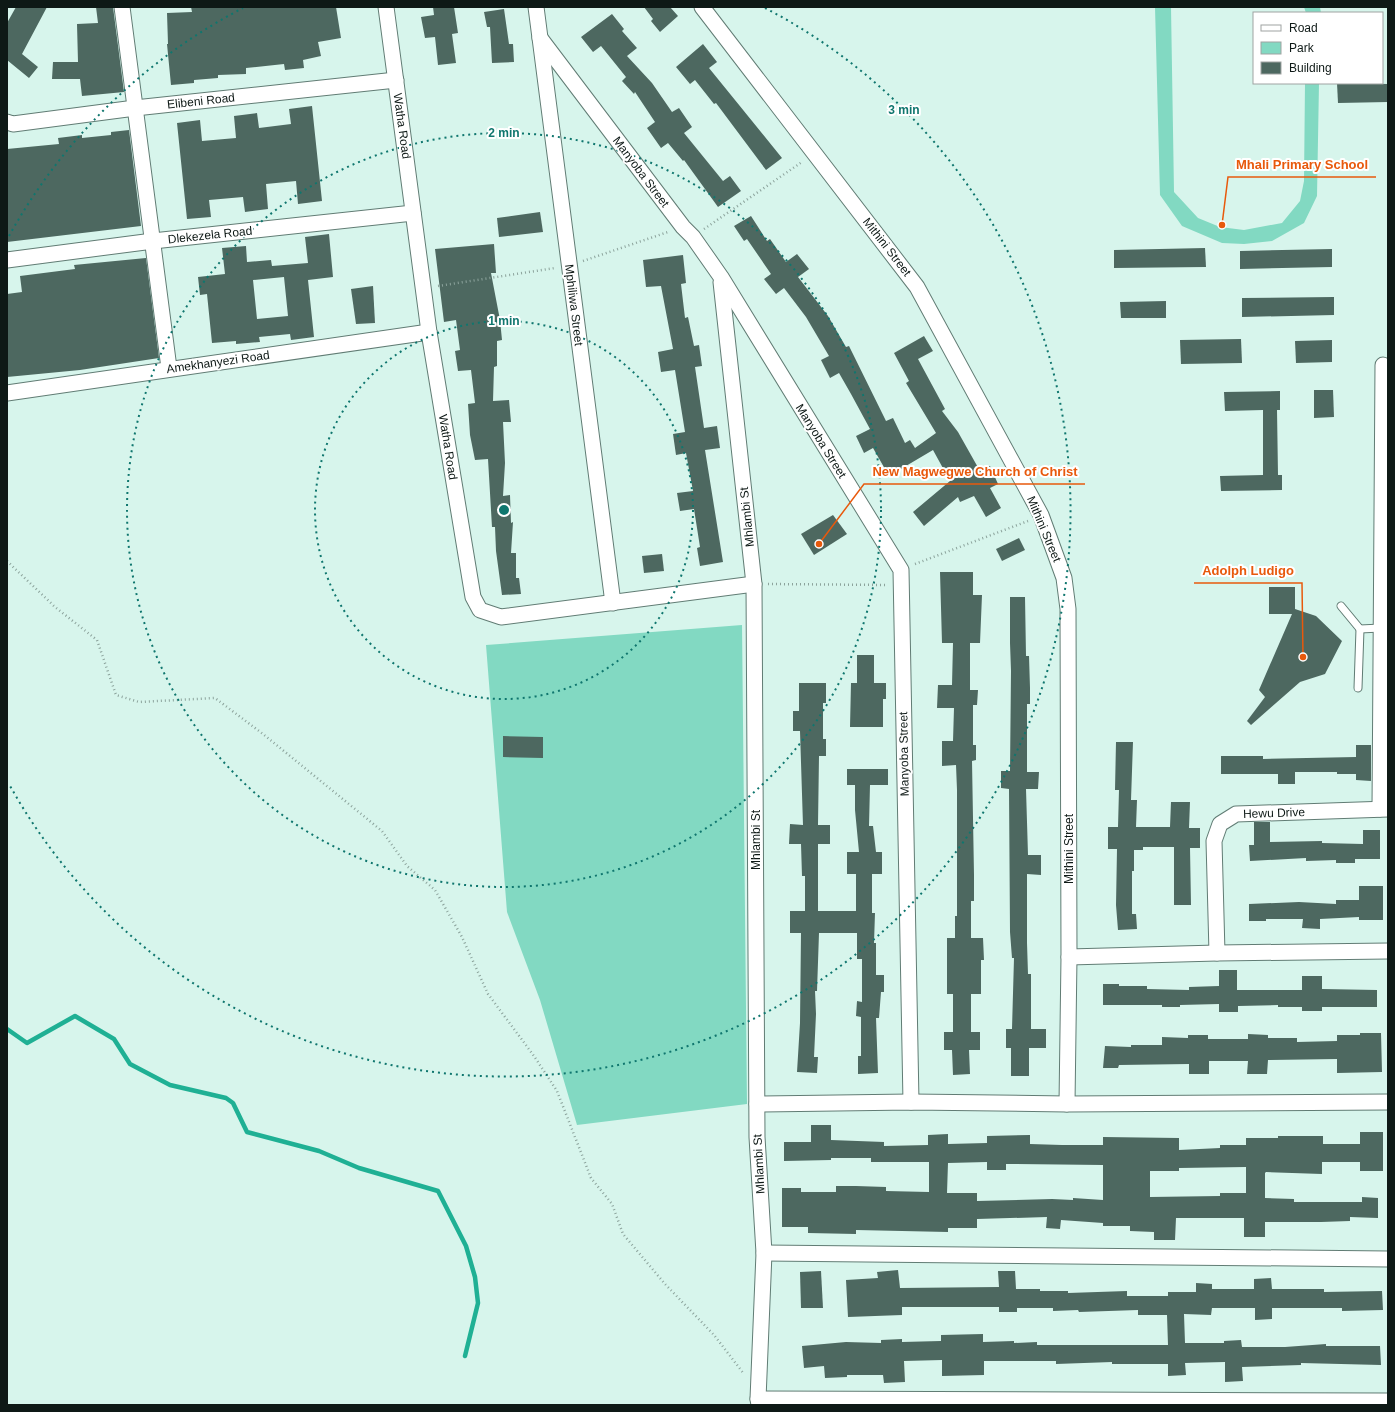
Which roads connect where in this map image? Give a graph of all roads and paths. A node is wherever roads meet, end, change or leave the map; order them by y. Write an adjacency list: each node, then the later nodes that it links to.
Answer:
1 (122, 7): 7 (street)
2 (386, 7): 6 (street, Watha Road)
3 (536, 7): 5 (street, Mphiliwa Street)
4 (702, 7): 9 (street, Mithini Street)
5 (540, 38): 11 (street, Manyoba Street); 24 (street, Mphiliwa Street)
6 (396, 80): 7 (street, Elibeni Road); 10 (street, Watha Road)
7 (135, 108): 8 (street, Elibeni Road); 12 (street)
8 (7, 122)
9 (814, 153): 11 (path); 19 (street, Mithini Street)
10 (413, 213): 12 (street, Dlekezela Road); 15 (street, Watha Road)
11 (693, 237): 14 (street, Manyoba Street)
12 (153, 241): 13 (street, Dlekezela Road); 17 (street)
13 (7, 260)
14 (721, 277): 21 (street, Manyoba Street); 22 (street, Mhlambi St)
15 (429, 332): 17 (street, Amekhanyezi Road); 24 (street, Watha Road)
16 (1383, 365): 26 (street)
17 (169, 368): 18 (street, Amekhanyezi Road)
18 (7, 392)
19 (1041, 515): 21 (path); 32 (street, Mithini Street)
20 (7, 561): 39 (path)
21 (901, 570): 23 (street, Manyoba Street)
22 (754, 584): 23 (path); 24 (street, Watha Road); 35 (street, Mhlambi St)
23 (901, 585): 33 (street, Manyoba Street)
24 (613, 603)
25 (1341, 606): 27 (lane)
26 (1381, 628): 27 (lane); 29 (street)
27 (1360, 629): 28 (lane)
28 (1358, 688)
29 (1384, 808): 31 (street, Hewu Drive)
30 (1388, 951): 31 (street)
31 (1217, 953): 32 (street)
32 (1069, 957): 36 (street, Mithini Street)
33 (911, 1102): 35 (street); 36 (street)
34 (1388, 1102): 36 (street)
35 (757, 1104): 37 (street, Mhlambi St)
36 (1067, 1104)
37 (764, 1253): 38 (street); 41 (street, Mhlambi St)
38 (1388, 1259)
39 (744, 1375)
40 (1388, 1401): 42 (street)
41 (759, 1402): 42 (street)
42 (1357, 1403)

